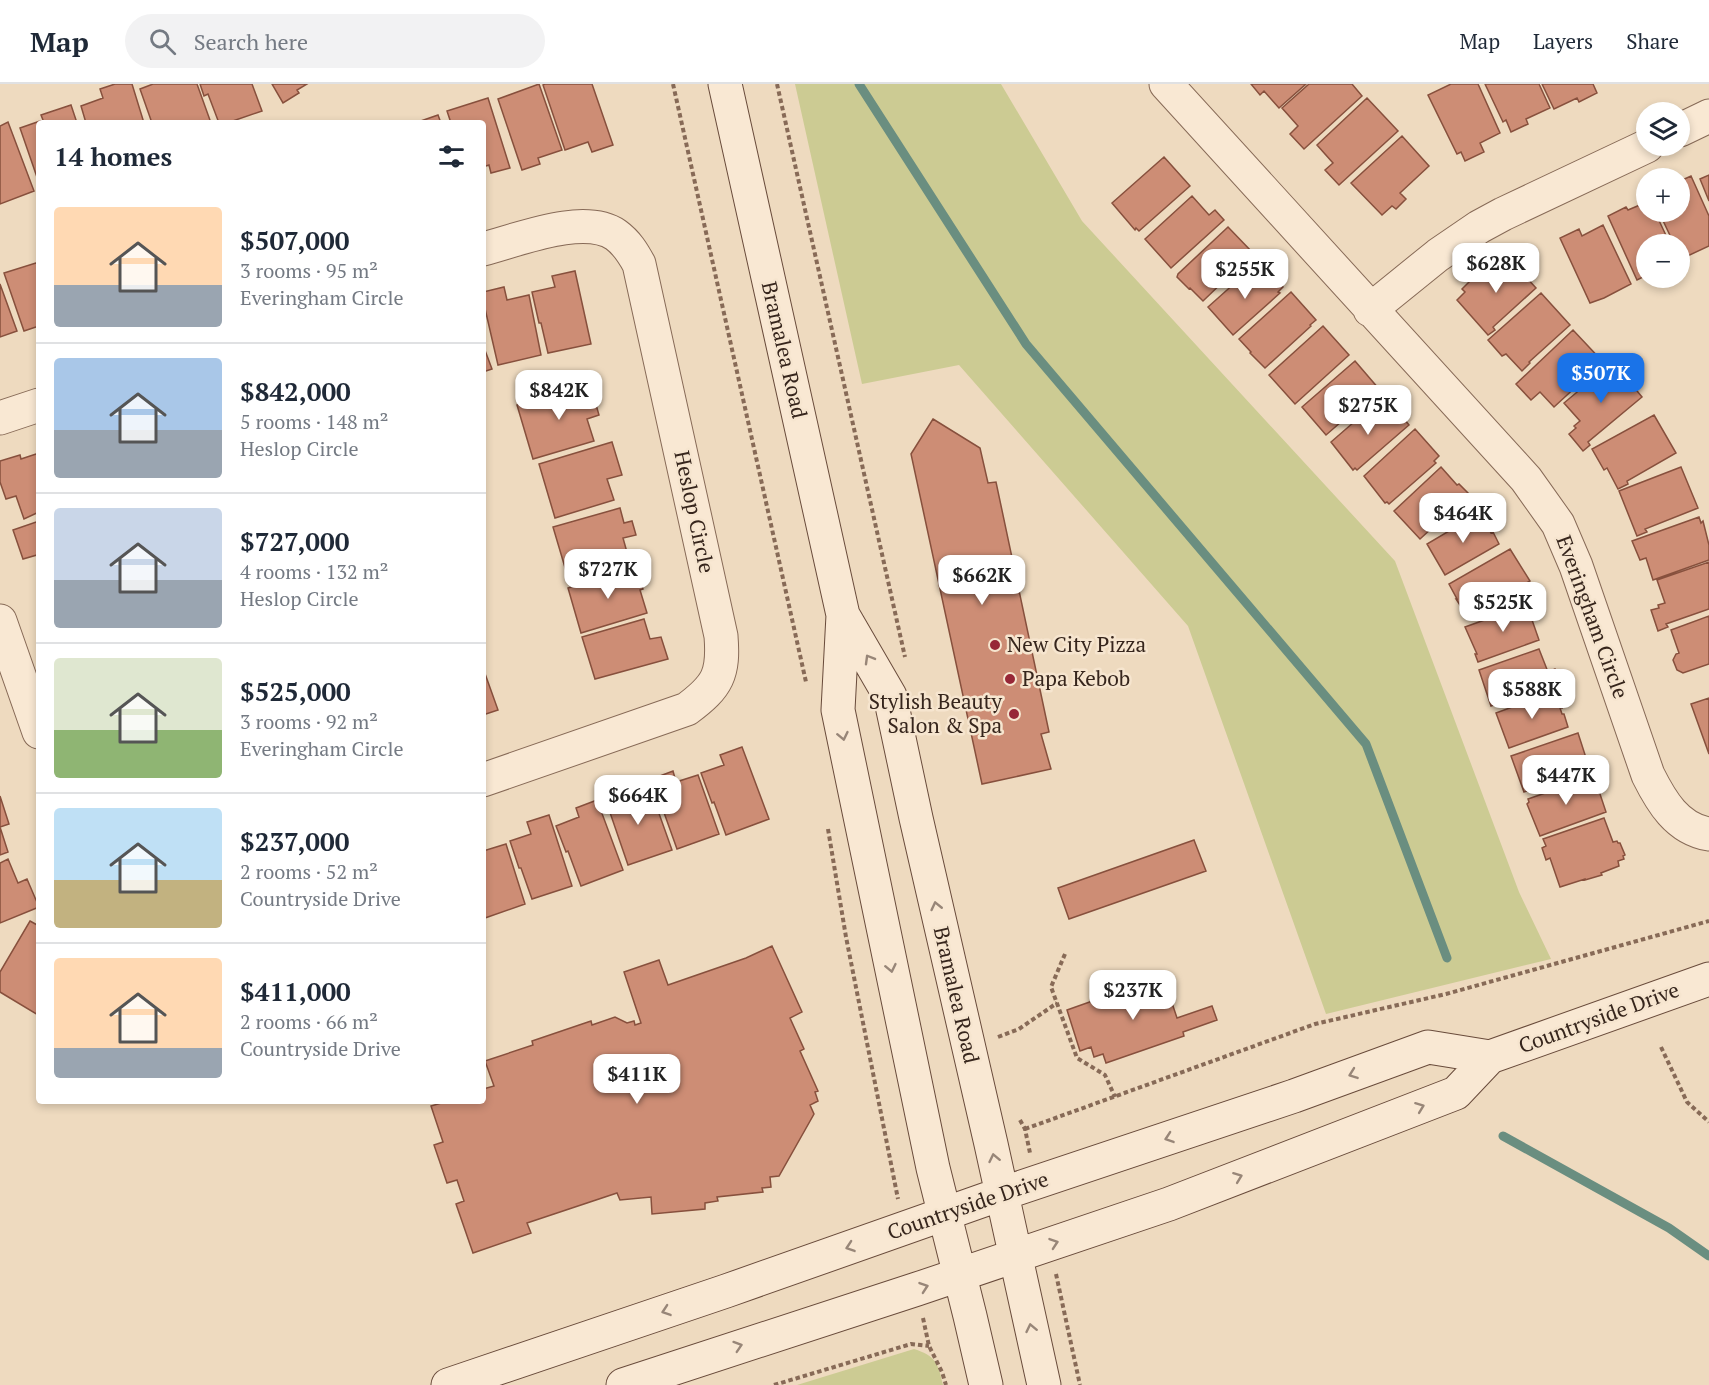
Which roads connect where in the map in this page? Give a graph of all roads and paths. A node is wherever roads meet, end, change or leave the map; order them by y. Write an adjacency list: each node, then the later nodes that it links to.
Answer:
1 (673, 84): 15 (path)
2 (725, 84): 12 (main road, Bramalea Road)
3 (777, 84): 14 (path)
4 (1166, 84): 9 (main road, Everingham Circle)
5 (1709, 116): 6 (main road)
6 (1690, 125)
7 (1636, 151): 9 (main road)
8 (486, 248): 17 (main road, Heslop Circle)
9 (1370, 309): 19 (main road, Everingham Circle)
10 (36, 406): 11 (main road)
11 (0, 418)
12 (843, 615): 31 (main road, Bramalea Road, one-way to 12); 32 (main road, Bramalea Road, one-way to 32)
13 (0, 621): 16 (main road)
14 (906, 658)
15 (807, 690)
16 (36, 723)
17 (486, 779)
18 (826, 819): 30 (path)
19 (1709, 834)
20 (1709, 921): 27 (path)
21 (1065, 954): 23 (path)
22 (1709, 979): 26 (main road, Countryside Drive)
23 (1057, 1003): 24 (path); 27 (path)
24 (990, 1040)
25 (1661, 1047): 29 (path)
26 (1490, 1057): 31 (main road, Countryside Drive, one-way to 31); 33 (main road, Countryside Drive, one-way to 26)
27 (1115, 1097): 28 (path)
28 (1014, 1111)
29 (1709, 1122)
30 (894, 1185)
31 (1001, 1194): 32 (main road, Countryside Drive); 33 (main road, Bramalea Road)
32 (945, 1214): 34 (main road, Bramalea Road); 36 (main road, Countryside Drive, one-way to 36)
33 (1015, 1256): 34 (main road, Countryside Drive); 41 (main road, Bramalea Road, one-way to 33)
34 (959, 1275): 37 (main road, Countryside Drive, one-way to 34); 40 (main road, Bramalea Road)
35 (1057, 1279): 42 (path)
36 (448, 1385)
37 (623, 1385)
38 (774, 1385): 39 (path)
39 (946, 1385)
40 (986, 1385)
41 (1044, 1385)
42 (1080, 1385)

